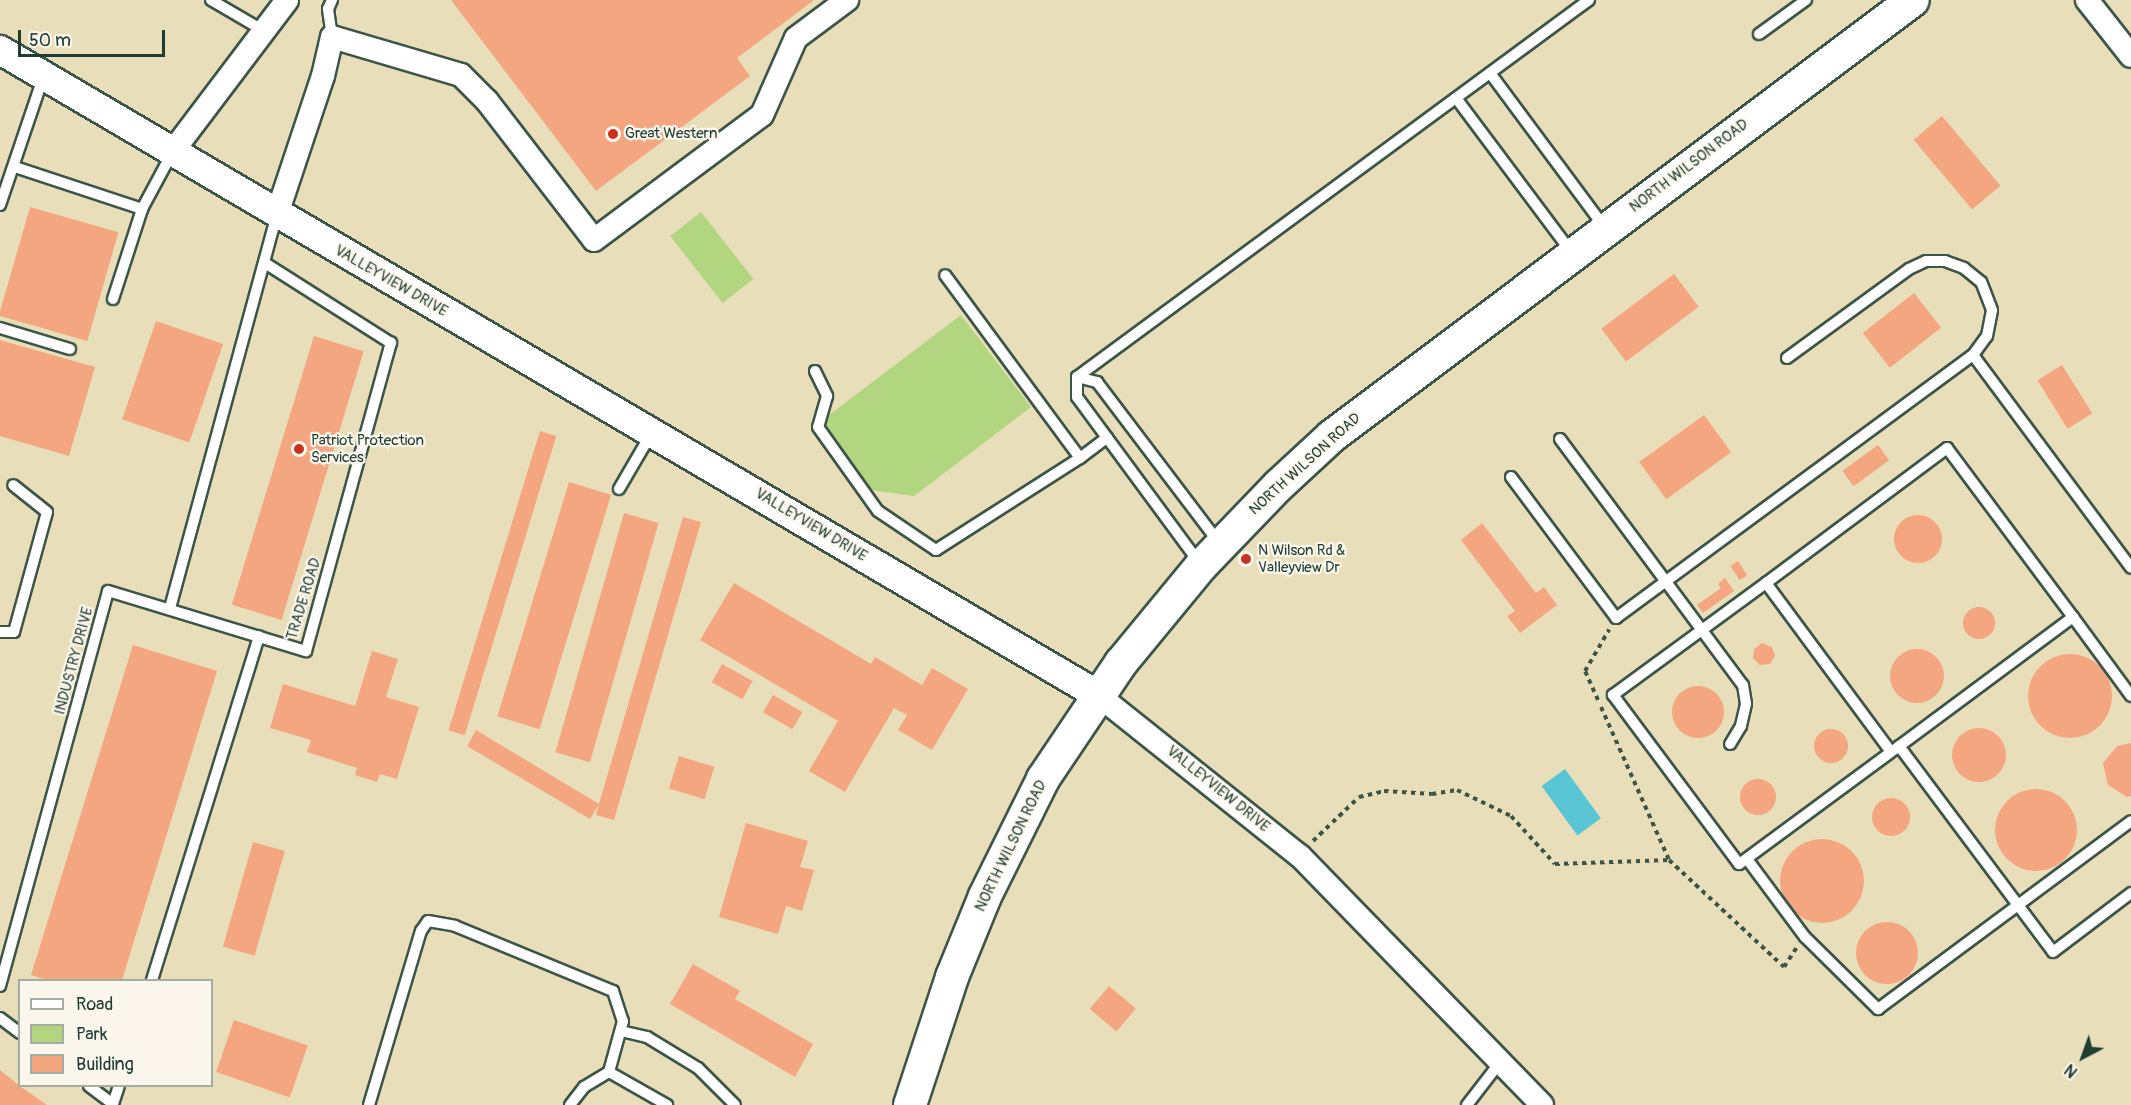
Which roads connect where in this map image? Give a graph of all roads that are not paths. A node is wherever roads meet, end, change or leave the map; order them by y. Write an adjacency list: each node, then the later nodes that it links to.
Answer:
1 (211, 0): 9 (lane)
2 (287, 0): 9 (street)
3 (332, 0): 11 (lane)
4 (847, 0): 11 (street)
5 (1589, 0): 14 (lane)
6 (1806, 0): 10 (lane)
7 (1912, 0): 22 (main road, NORTH WILSON ROAD)
8 (2087, 0): 13 (street)
9 (264, 31): 17 (street)
10 (1759, 34)
11 (332, 38): 21 (street)
12 (0, 50): 15 (street, VALLEYVIEW DRIVE)
13 (2131, 56)
14 (1490, 73): 16 (lane); 22 (lane)
15 (44, 76): 17 (street, VALLEYVIEW DRIVE); 18 (lane)
16 (1456, 98): 23 (lane); 32 (lane)
17 (173, 151): 20 (lane); 21 (street, VALLEYVIEW DRIVE)
18 (15, 167): 19 (lane); 20 (lane)
19 (0, 205)
20 (142, 209): 26 (lane)
21 (277, 214): 24 (lane); 33 (street, VALLEYVIEW DRIVE)
22 (1605, 228): 23 (main road, NORTH WILSON ROAD)
23 (1572, 253): 40 (main road, NORTH WILSON ROAD)
24 (265, 263): 44 (lane); 48 (lane, TRADE ROAD)
25 (945, 275): 36 (lane)
26 (113, 299)
27 (0, 328): 28 (lane)
28 (70, 349)
29 (1973, 355): 30 (lane); 41 (lane); 42 (lane)
30 (1787, 358)
31 (815, 371): 36 (lane)
32 (1077, 377): 34 (lane); 40 (lane)
33 (652, 431): 39 (lane); 49 (street, VALLEYVIEW DRIVE)
34 (1107, 438): 36 (lane); 40 (lane)
35 (1560, 440): 42 (lane)
36 (1080, 458)
37 (1511, 477): 42 (lane)
38 (13, 485): 47 (lane)
39 (619, 489)
40 (1211, 555): 49 (main road, NORTH WILSON ROAD)
41 (2131, 568)
42 (1666, 582): 46 (lane)
43 (1766, 583): 45 (lane); 46 (lane); 52 (lane)
44 (170, 608): 48 (lane); 58 (lane, INDUSTRY DRIVE)
45 (2073, 617): 50 (lane); 52 (lane)
46 (1702, 630): 51 (lane); 54 (lane)
47 (0, 632)
48 (259, 636): 57 (lane)
49 (1098, 694): 62 (street, VALLEYVIEW DRIVE); 70 (main road, NORTH WILSON ROAD)
50 (2131, 696)
51 (1730, 744)
52 (1895, 749): 54 (lane); 56 (lane)
53 (2131, 821): 56 (lane)
54 (1747, 859): 56 (lane)
55 (2131, 893): 56 (lane)
56 (2018, 905)
57 (153, 979)
58 (0, 986)
59 (0, 1018): 60 (lane)
60 (18, 1032)
61 (621, 1032): 63 (lane); 66 (lane); 69 (lane)
62 (1501, 1061): 71 (lane); 72 (street, VALLEYVIEW DRIVE)
63 (609, 1072): 67 (lane); 68 (lane)
64 (89, 1087): 65 (lane)
65 (119, 1087)
66 (369, 1105)
67 (570, 1105)
68 (667, 1105)
69 (735, 1105)
70 (910, 1105)
71 (1467, 1105)
72 (1542, 1105)

